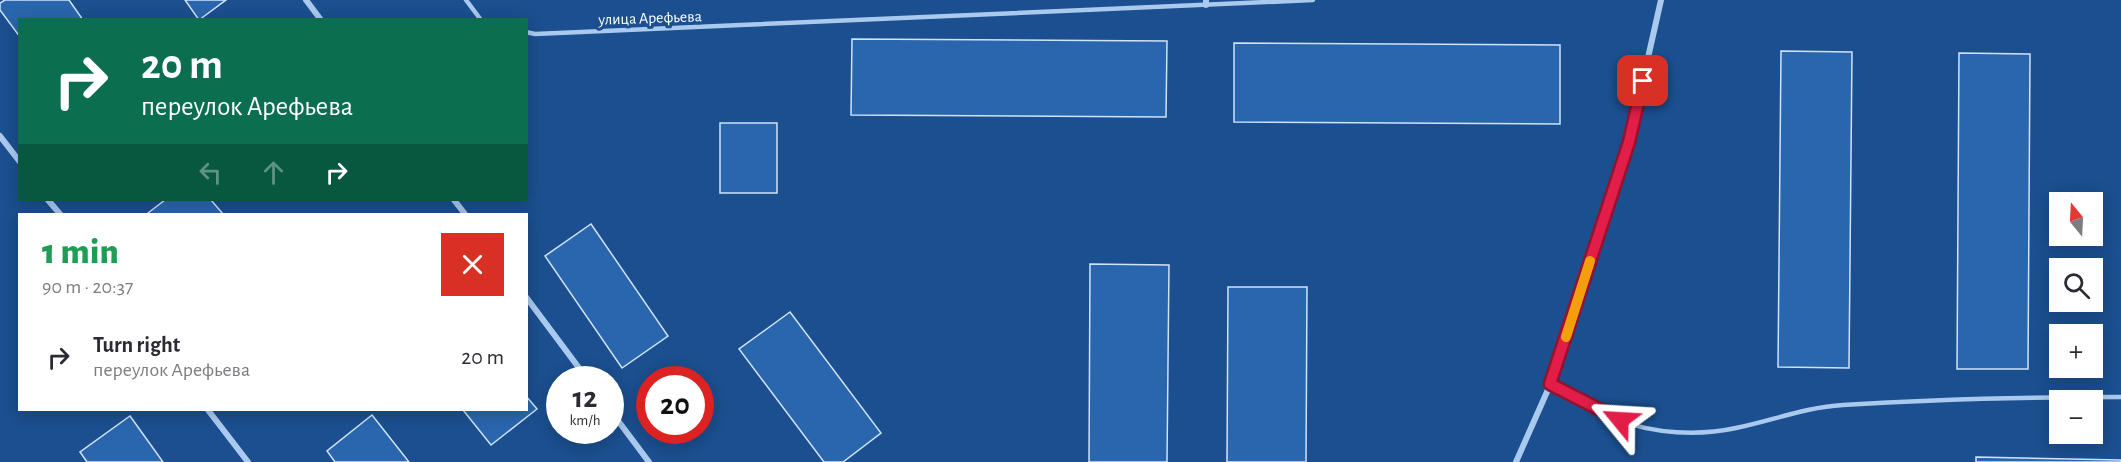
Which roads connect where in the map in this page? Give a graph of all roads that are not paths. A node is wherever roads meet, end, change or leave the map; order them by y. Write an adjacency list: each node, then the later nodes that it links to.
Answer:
1 (306, 0): 6 (street)
2 (466, 0): 7 (lane)
3 (1313, 0): 5 (lane, улица Арефьева)
4 (1661, 0): 17 (street)
5 (1206, 3): 8 (lane, улица Арефьева)
6 (320, 18)
7 (480, 18)
8 (528, 32)
9 (0, 136): 10 (street)
10 (18, 159)
11 (49, 201): 13 (street)
12 (455, 201): 14 (street)
13 (59, 213)
14 (464, 213)
15 (528, 300): 16 (street)
16 (578, 366)
17 (1550, 384): 18 (lane); 23 (street)
18 (2121, 397)
19 (209, 411): 21 (street)
20 (624, 429): 22 (street)
21 (248, 462)
22 (649, 462)
23 (1516, 462)

